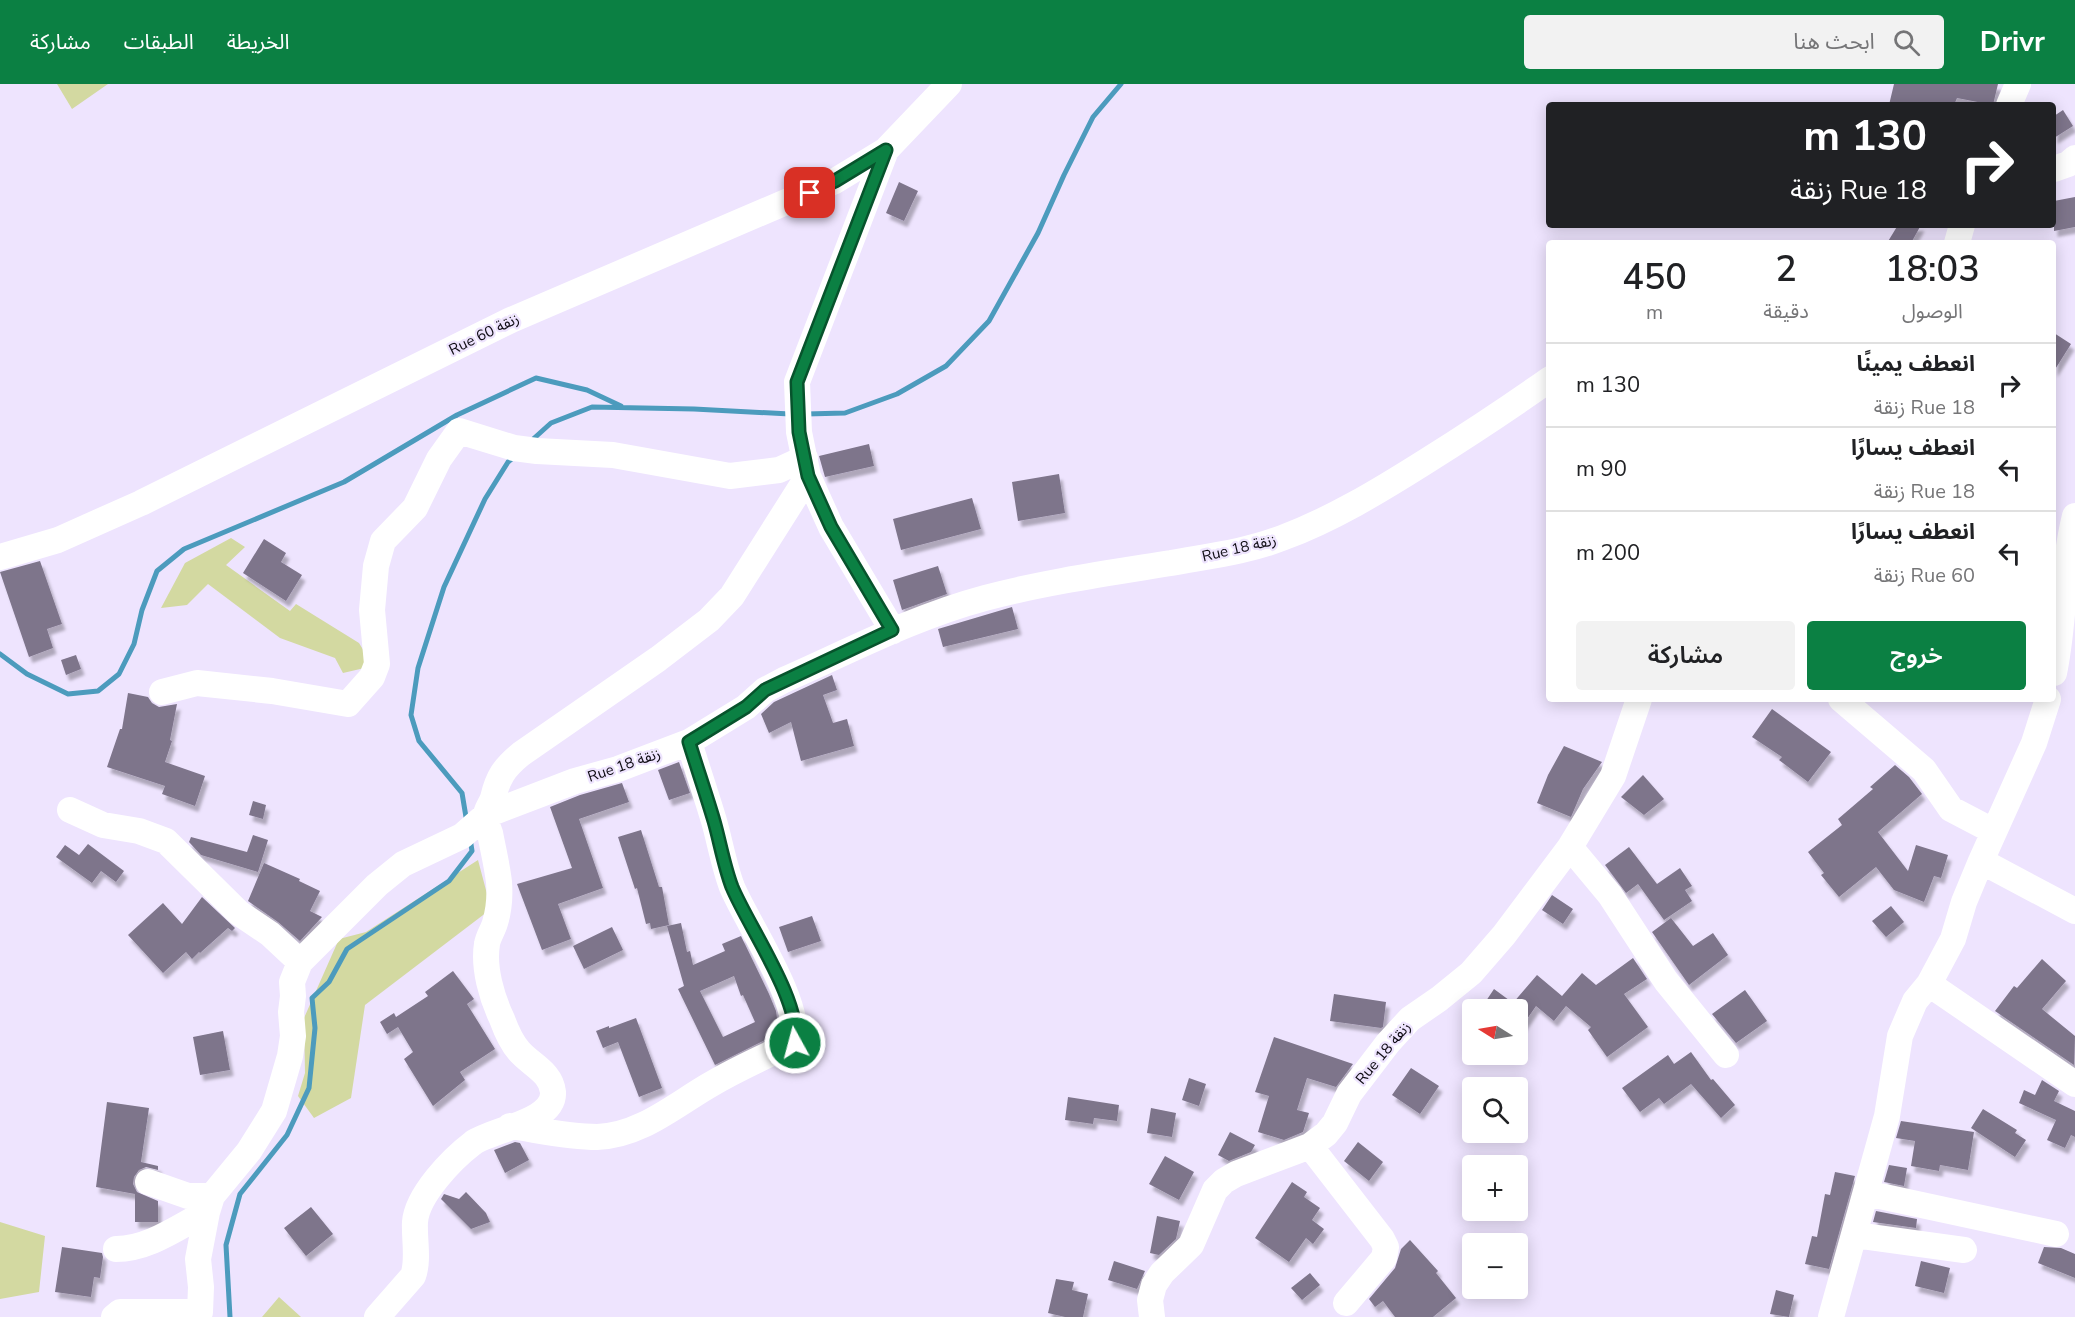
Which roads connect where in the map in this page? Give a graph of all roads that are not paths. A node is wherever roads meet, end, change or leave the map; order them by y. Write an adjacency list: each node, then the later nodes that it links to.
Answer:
1 (949, 84): 4 (street, Rue 60 زنقة)
2 (2018, 84): 3 (street)
3 (2010, 102)
4 (886, 150): 8 (street); 10 (street, Rue 60 زنقة)
5 (2075, 158): 6 (street)
6 (2056, 168)
7 (1546, 382): 12 (street, Rue 18 زنقة)
8 (806, 467): 12 (street); 14 (street); 20 (street)
9 (2074, 526): 11 (street)
10 (0, 557)
11 (2069, 606): 13 (street)
12 (892, 630): 18 (street, Rue 18 زنقة)
13 (2056, 664)
14 (162, 692)
15 (1639, 702): 22 (street, Rue 18 زنقة)
16 (1845, 702): 21 (street)
17 (2047, 702): 21 (street)
18 (689, 742): 20 (street, Rue 18 زنقة); 29 (street)
19 (70, 810): 25 (street)
20 (475, 824): 25 (street, Rue 18 زنقة); 29 (street)
21 (1994, 831): 23 (street)
22 (1570, 848): 27 (street); 30 (street, Rue 18 زنقة)
23 (1981, 861): 24 (street); 26 (street)
24 (2075, 911)
25 (300, 962): 33 (street)
26 (1929, 984): 28 (street); 32 (street)
27 (1726, 1055)
28 (2075, 1084)
29 (510, 1126): 40 (street)
30 (1310, 1146): 38 (street); 41 (street, Rue 18 زنقة)
31 (148, 1182): 33 (street)
32 (1866, 1193): 34 (street); 35 (street)
33 (210, 1204): 36 (street); 39 (street)
34 (2056, 1233)
35 (1855, 1235): 37 (street); 42 (street)
36 (116, 1249)
37 (1964, 1250)
38 (1346, 1303)
39 (114, 1317)
40 (377, 1317)
41 (1152, 1317)
42 (1831, 1317)

